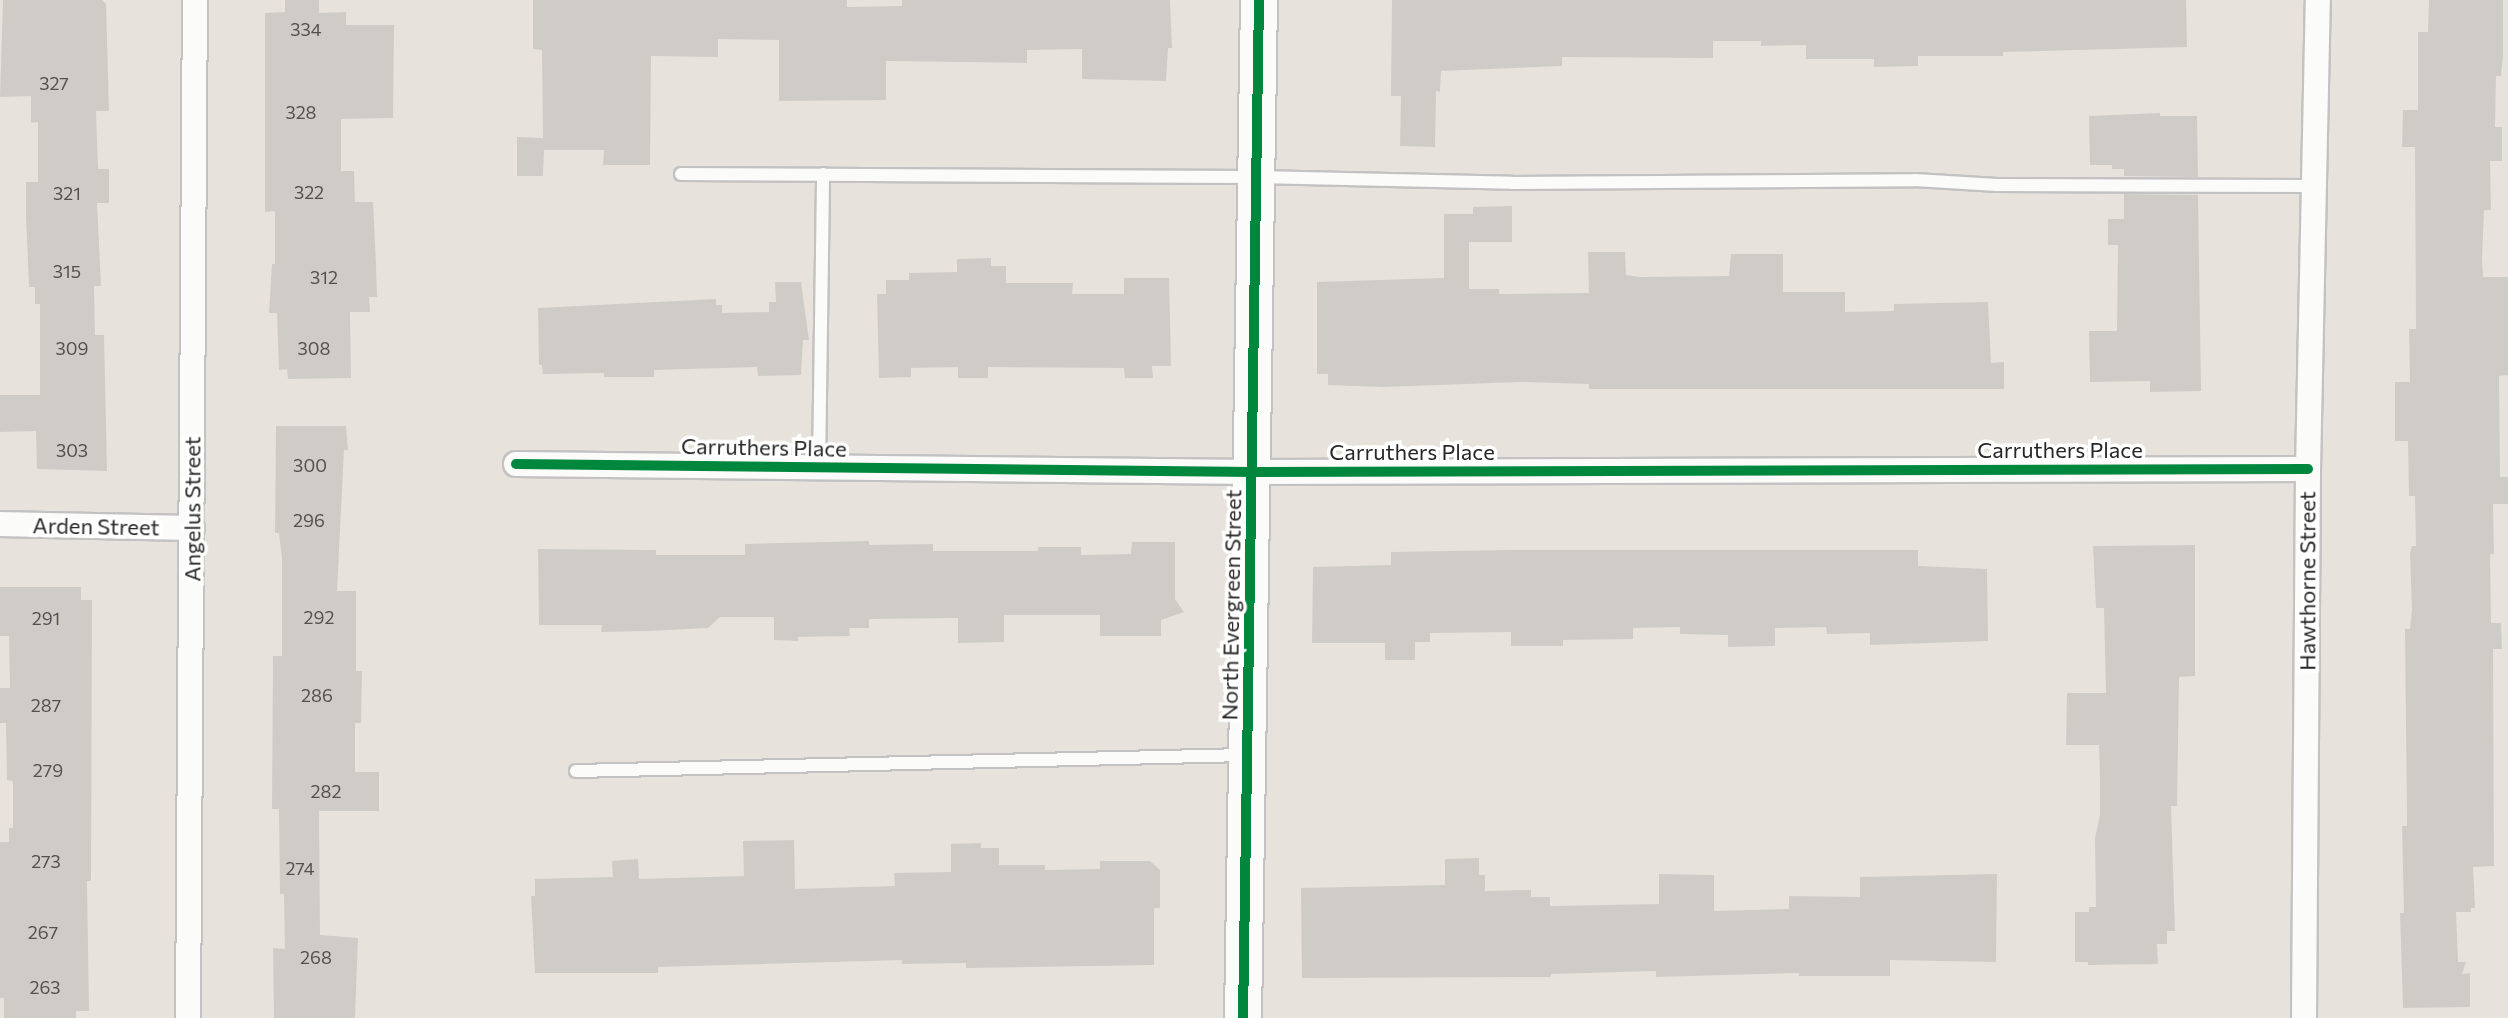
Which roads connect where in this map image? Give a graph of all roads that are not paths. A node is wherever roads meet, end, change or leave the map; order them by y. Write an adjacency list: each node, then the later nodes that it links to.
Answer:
1 (195, 0): 13 (street, Angelus Street)
2 (1259, 0): 6 (street, North Evergreen Street)
3 (2318, 0): 7 (street, Hawthorne Street)
4 (681, 174): 5 (lane)
5 (823, 174): 6 (lane); 9 (lane)
6 (1257, 177): 7 (lane); 11 (street, North Evergreen Street)
7 (2314, 186): 10 (street, Hawthorne Street)
8 (516, 464): 9 (street, Carruthers Place)
9 (819, 468): 11 (street, Carruthers Place)
10 (2308, 469): 11 (street, Carruthers Place); 18 (street, Hawthorne Street)
11 (1253, 472): 14 (street, North Evergreen Street)
12 (0, 524): 13 (street, Arden Street)
13 (192, 528): 16 (street, Angelus Street)
14 (1248, 755): 15 (lane); 17 (street, North Evergreen Street)
15 (576, 771)
16 (188, 1018)
17 (1243, 1018)
18 (2304, 1018)

